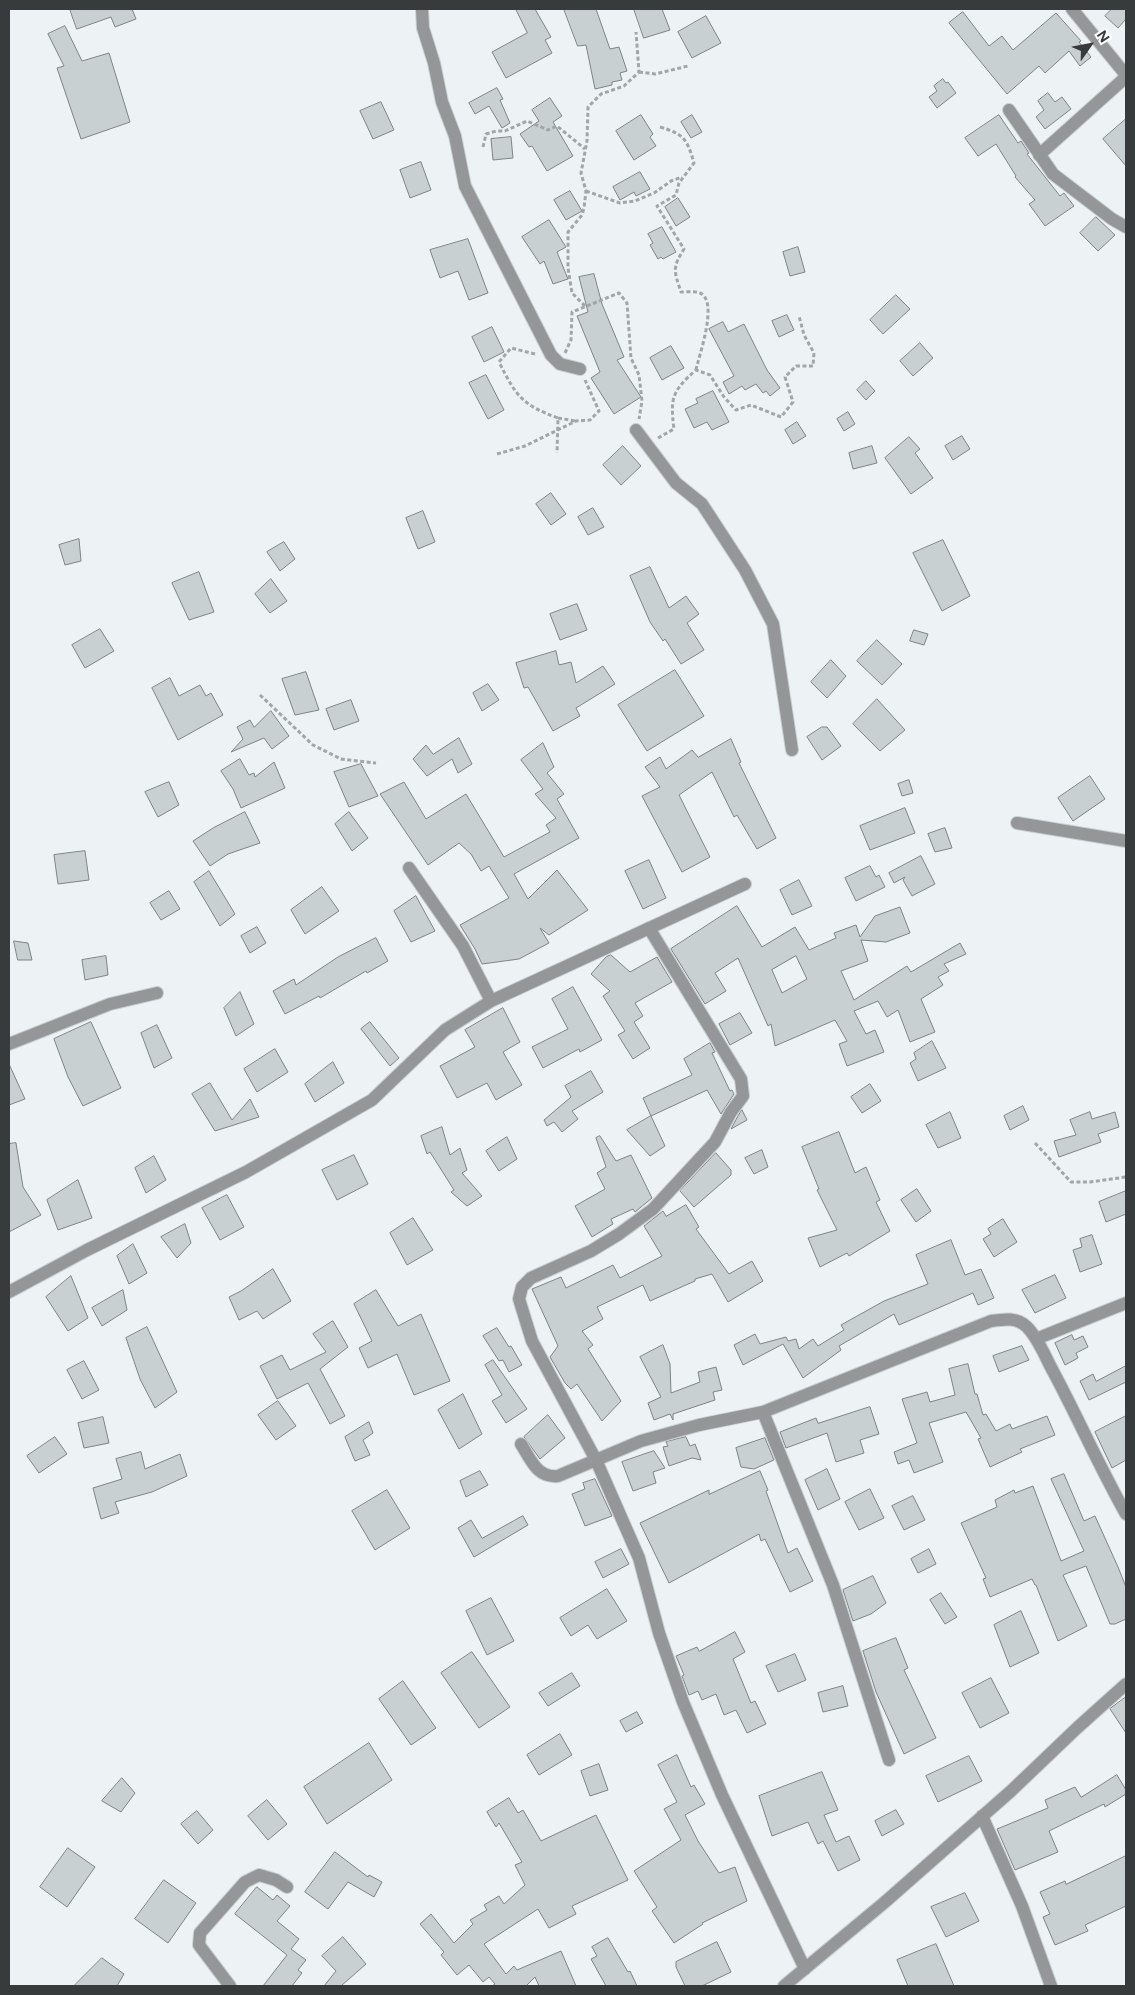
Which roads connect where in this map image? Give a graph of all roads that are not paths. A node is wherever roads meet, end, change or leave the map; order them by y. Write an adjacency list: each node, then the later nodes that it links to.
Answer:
1 (422, 9): 7 (street)
2 (1072, 9): 3 (street)
3 (1126, 76): 5 (street)
4 (1009, 110): 5 (street)
5 (1039, 155): 6 (street)
6 (1126, 227)
7 (580, 368)
8 (636, 430): 9 (street)
9 (792, 750)
10 (1017, 823): 11 (street)
11 (1126, 841)
12 (409, 868): 16 (street)
13 (744, 884): 14 (street)
14 (649, 928): 16 (street); 23 (street)
15 (157, 993): 17 (street)
16 (492, 1001): 18 (street)
17 (9, 1044)
18 (9, 1292)
19 (1126, 1303): 20 (street)
20 (1036, 1339): 21 (street); 24 (street)
21 (763, 1412): 23 (street); 26 (street)
22 (521, 1444): 23 (street)
23 (596, 1460): 29 (street)
24 (1126, 1514)
25 (1126, 1684): 27 (street)
26 (889, 1760)
27 (982, 1816): 29 (street); 32 (street)
28 (287, 1887): 30 (street)
29 (805, 1970): 31 (street)
30 (230, 1986)
31 (784, 1986)
32 (1050, 1986)

